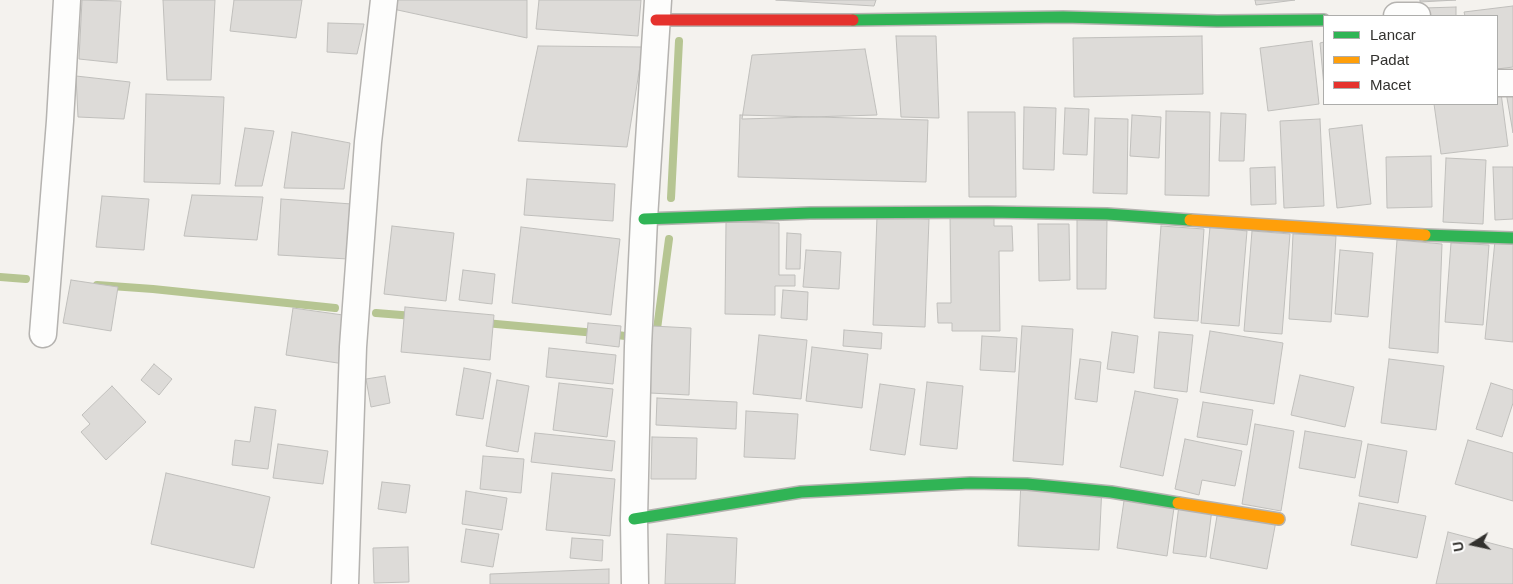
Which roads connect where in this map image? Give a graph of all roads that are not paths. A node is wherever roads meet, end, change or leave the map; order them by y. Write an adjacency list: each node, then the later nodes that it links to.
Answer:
1 (67, 0): 9 (street)
2 (384, 0): 12 (street)
3 (657, 10): 4 (street); 7 (street)
4 (1323, 20)
5 (1513, 82): 6 (street)
6 (1498, 83)
7 (644, 219): 8 (street); 10 (street)
8 (1513, 238)
9 (43, 334)
10 (634, 519): 11 (street); 13 (street)
11 (1279, 519)
12 (345, 584)
13 (635, 584)

